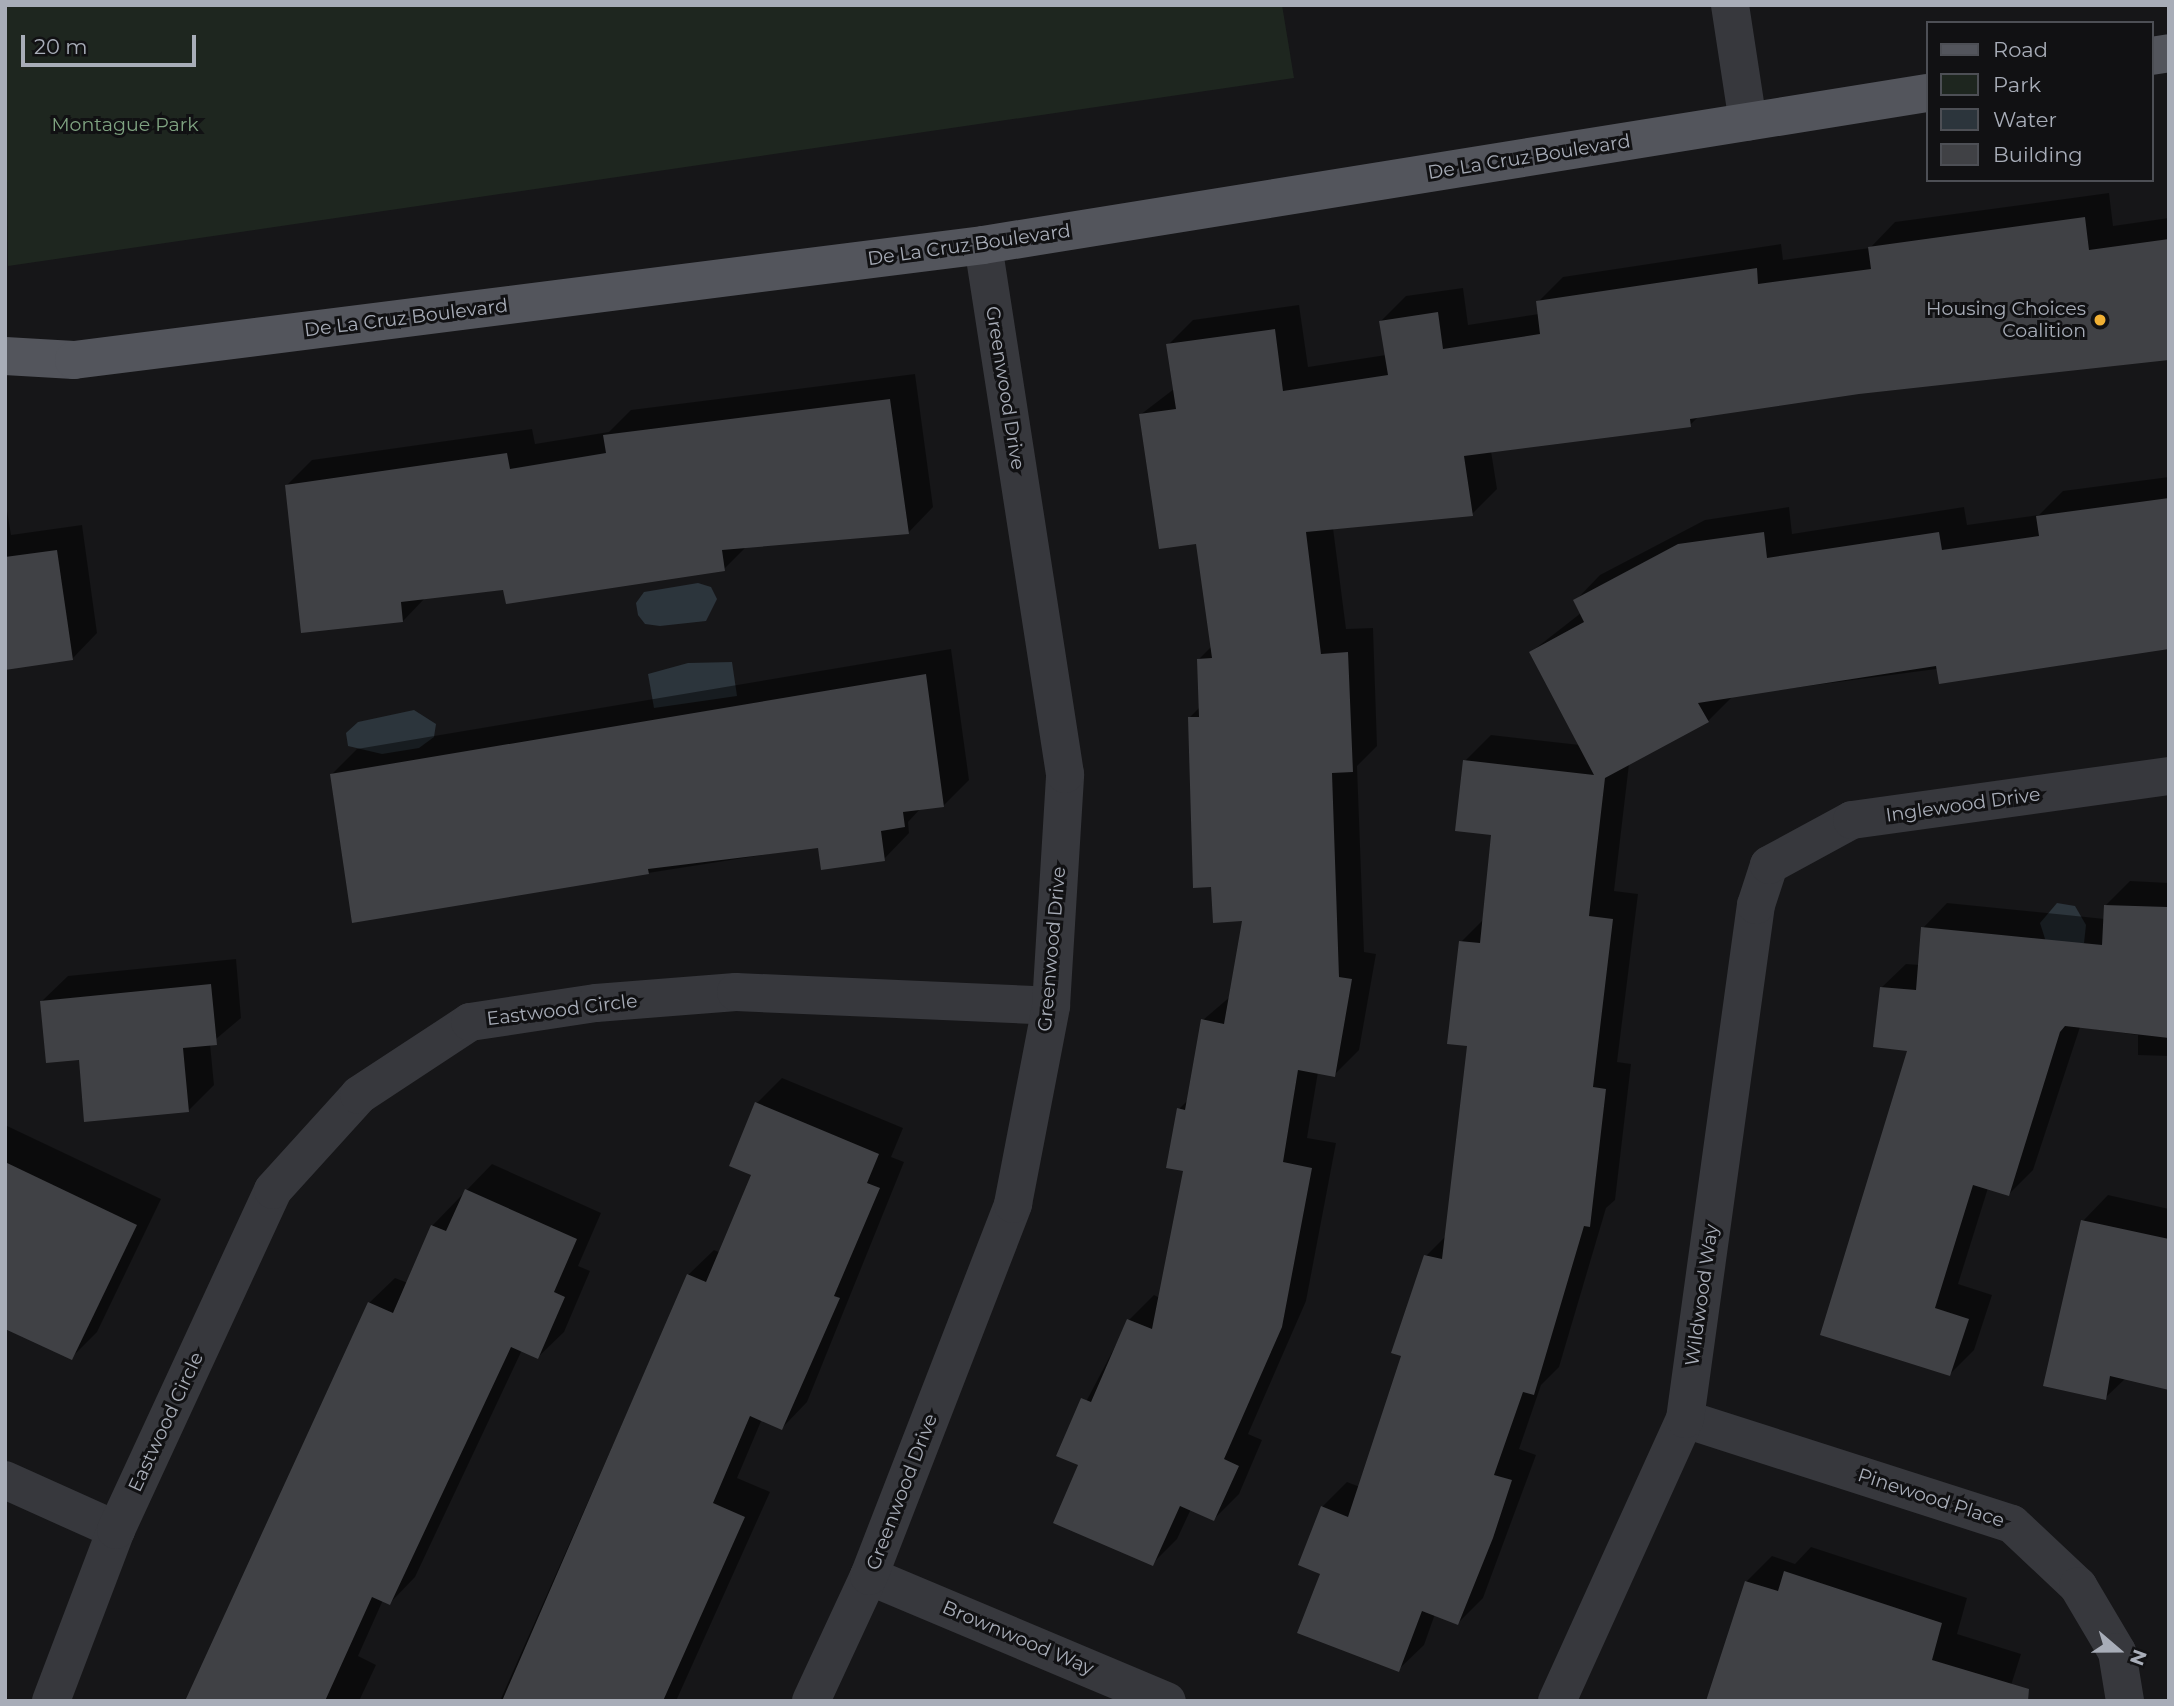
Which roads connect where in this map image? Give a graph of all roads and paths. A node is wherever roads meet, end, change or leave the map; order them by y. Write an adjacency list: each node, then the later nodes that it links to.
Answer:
1 (1730, 5): 3 (street)
2 (1926, 93): 3 (main road, De La Cruz Boulevard)
3 (1748, 122): 4 (main road, De La Cruz Boulevard)
4 (983, 245): 5 (main road, De La Cruz Boulevard); 8 (street, Greenwood Drive)
5 (5, 356)
6 (2169, 776): 7 (street, Inglewood Drive)
7 (1769, 865): 9 (street, Wildwood Way)
8 (1051, 1006): 11 (street, Eastwood Circle); 12 (street, Greenwood Drive)
9 (1685, 1419): 16 (street, Wildwood Way); 17 (street, Pinewood Place)
10 (5, 1480): 11 (street)
11 (116, 1530): 13 (street, Eastwood Circle)
12 (869, 1576): 14 (street, Greenwood Drive); 15 (street, Brownwood Way)
13 (51, 1701)
14 (811, 1701)
15 (1167, 1701)
16 (1557, 1701)
17 (2125, 1701)

